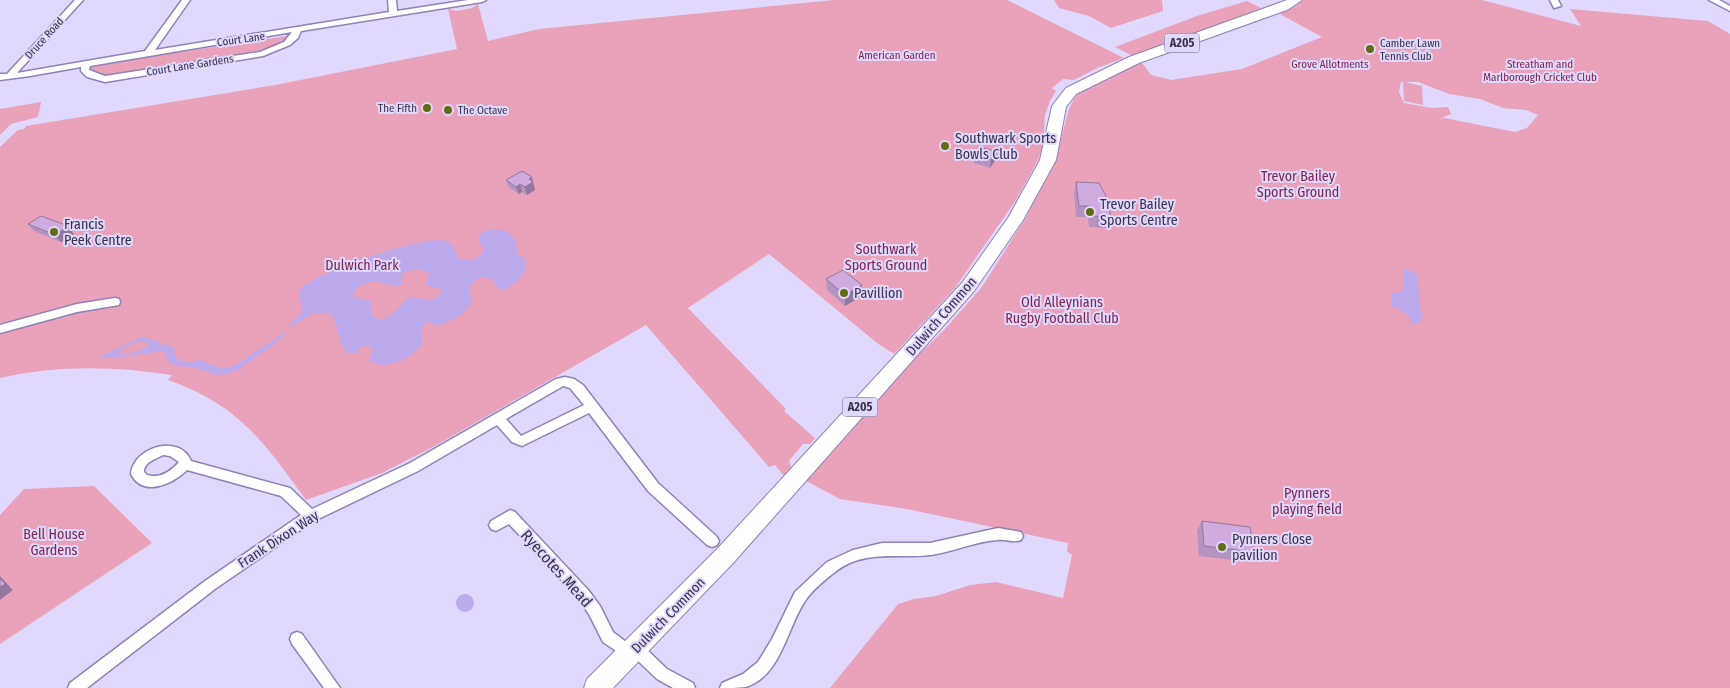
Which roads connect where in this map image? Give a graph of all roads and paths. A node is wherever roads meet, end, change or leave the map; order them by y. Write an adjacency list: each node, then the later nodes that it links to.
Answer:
1 (78, 0): 16 (street, Druce Road)
2 (186, 0): 13 (street)
3 (392, 0): 11 (street)
4 (482, 0): 8 (street, Court Lane)
5 (1296, 0): 27 (highway, Dulwich Common / A205)
6 (1550, 0): 9 (street)
7 (1713, 0): 10 (street)
8 (461, 2): 11 (street, Court Lane)
9 (1555, 2)
10 (1730, 9)
11 (393, 14): 12 (street, Court Lane)
12 (297, 31): 13 (street, Court Lane); 14 (street, Court Lane Gardens)
13 (148, 53): 14 (street, Court Lane)
14 (86, 63): 16 (street, Court Lane)
15 (0, 76): 16 (street, Court Lane)
16 (10, 76)
17 (115, 302): 18 (street)
18 (0, 329)
19 (592, 407): 20 (street); 20 (street, Frank Dixon Way); 25 (street, Frank Dixon Way)
20 (498, 418): 22 (street, Frank Dixon Way)
21 (185, 464): 22 (street)
22 (310, 516): 28 (street, Frank Dixon Way)
23 (496, 525): 27 (street, Ryecotes Mead)
24 (1016, 536): 32 (street)
25 (712, 541)
26 (297, 639): 29 (street)
27 (633, 651): 30 (highway, Dulwich Common / A205); 31 (street)
28 (75, 688)
29 (333, 688)
30 (596, 688)
31 (688, 688)
32 (728, 688)

